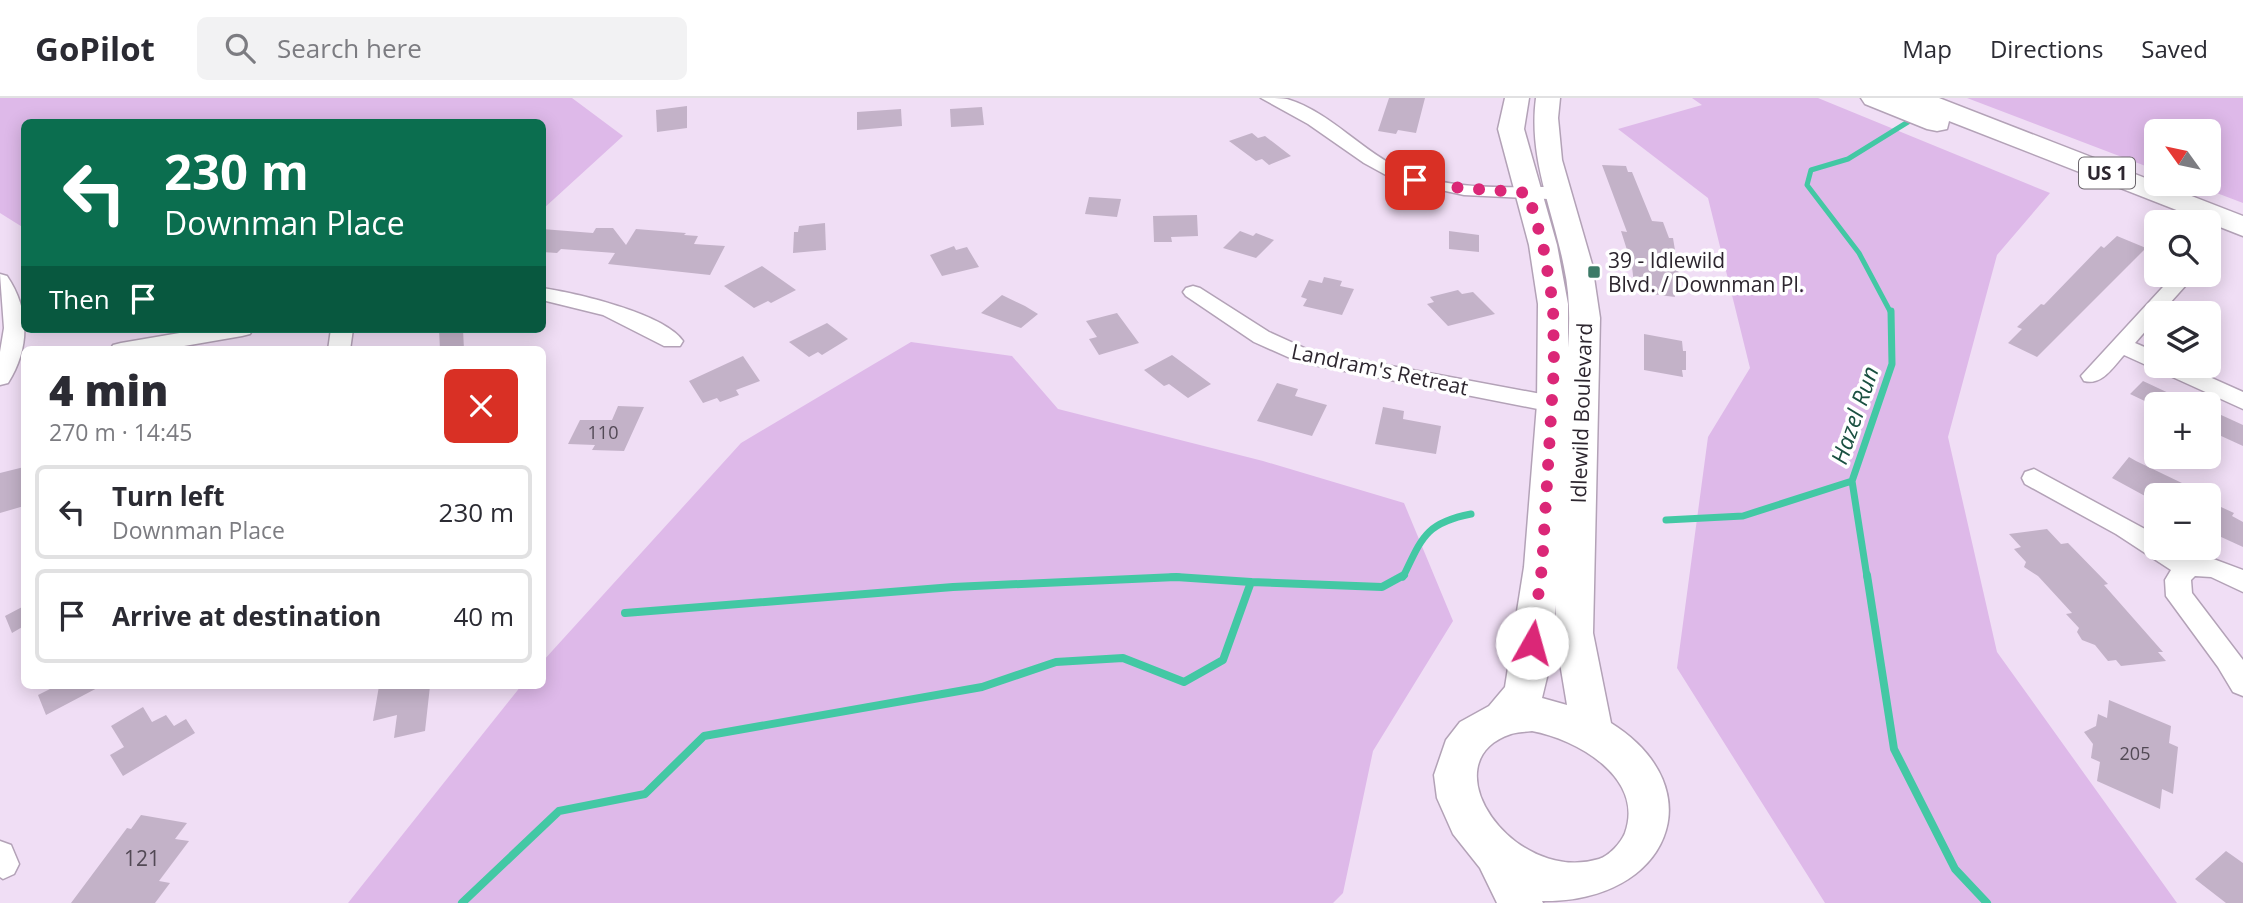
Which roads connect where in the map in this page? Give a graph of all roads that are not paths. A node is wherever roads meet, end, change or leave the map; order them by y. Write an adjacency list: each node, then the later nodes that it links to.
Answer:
1 (1269, 98): 7 (street)
2 (1517, 98): 7 (street, Idlewild Boulevard)
3 (1548, 98): 7 (street, Idlewild Boulevard)
4 (1915, 98): 6 (main road, US 1)
5 (1876, 99): 6 (main road, US 1)
6 (1964, 126): 8 (main road, US 1); 9 (main road, US 1)
7 (1544, 193): 25 (street, Idlewild Boulevard)
8 (2159, 210)
9 (2243, 227)
10 (2221, 236): 11 (main road)
11 (2243, 244)
12 (0, 280): 21 (street)
13 (2174, 287): 18 (street)
14 (1193, 292): 25 (street, Landram's Retreat)
15 (546, 295): 17 (street)
16 (219, 333): 19 (street)
17 (672, 341)
18 (2122, 345): 20 (street); 22 (street)
19 (144, 346)
20 (2144, 355)
21 (9, 372)
22 (2092, 376)
23 (2193, 378): 24 (street)
24 (2243, 401)
25 (1568, 407): 30 (street, Idlewild Boulevard); 31 (street, Idlewild Boulevard)
26 (2034, 478): 27 (street)
27 (2188, 568): 28 (street); 29 (street)
28 (2243, 582)
29 (2243, 684)
30 (1503, 718): 31 (street); 32 (street)
31 (1592, 732): 33 (street)
32 (1496, 853): 33 (street); 34 (street)
33 (1606, 891)
34 (1520, 903)

